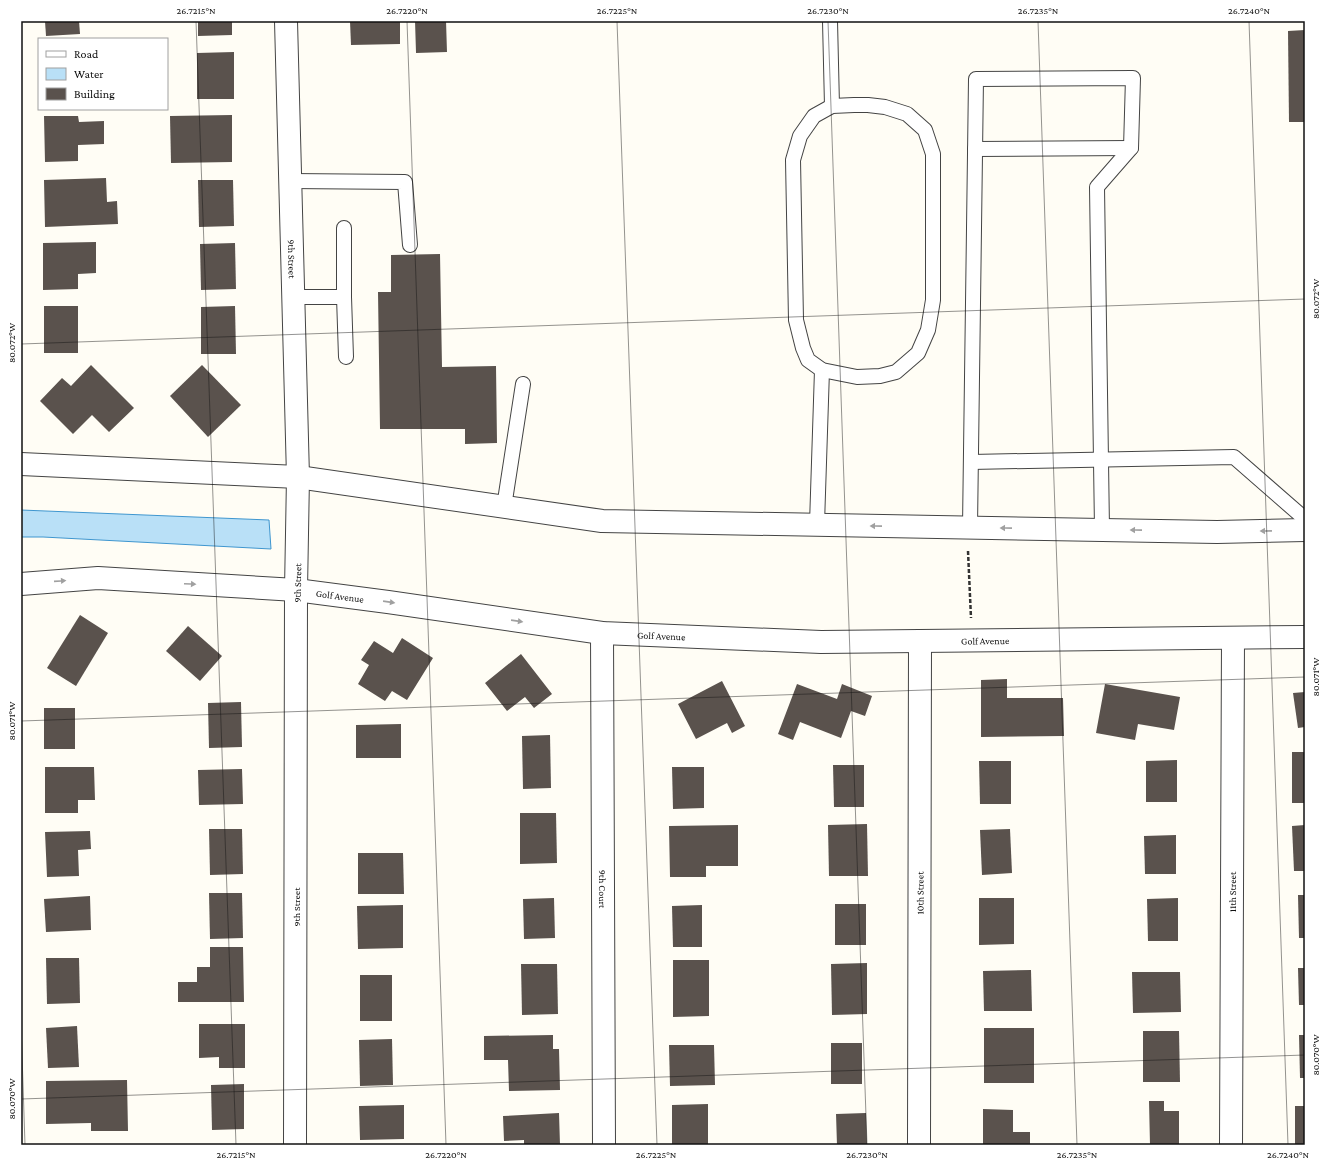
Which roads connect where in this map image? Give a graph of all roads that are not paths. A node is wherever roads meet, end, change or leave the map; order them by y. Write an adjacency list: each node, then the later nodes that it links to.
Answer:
1 (286, 21): 6 (street, 9th Street)
2 (830, 21): 3 (lane)
3 (832, 106): 12 (lane); 12 (lane)
4 (1131, 148): 5 (lane); 5 (lane); 14 (lane)
5 (975, 149): 15 (lane)
6 (290, 181): 8 (lane); 9 (street, 9th Street)
7 (344, 228): 10 (lane)
8 (410, 244)
9 (293, 297): 10 (lane); 17 (street, 9th Street)
10 (344, 297): 11 (lane)
11 (346, 357)
12 (822, 370): 20 (lane)
13 (524, 384): 18 (lane)
14 (1101, 460): 15 (lane); 19 (lane); 21 (lane)
15 (971, 462): 23 (lane)
16 (21, 464): 17 (street)
17 (298, 477): 18 (street); 25 (street, 9th Street)
18 (504, 507): 20 (street)
19 (1305, 519)
20 (817, 524): 23 (street, one-way to 20)
21 (1102, 530): 22 (street, one-way to 21); 23 (street, one-way to 23)
22 (1305, 530)
23 (969, 537)
24 (21, 584): 25 (street, Golf Avenue, one-way to 25)
25 (296, 590): 26 (street, Golf Avenue, one-way to 26); 30 (street, 9th Street)
26 (602, 633): 29 (street, Golf Avenue); 31 (street, 9th Court)
27 (1305, 637): 28 (street, Golf Avenue)
28 (1233, 638): 29 (street, Golf Avenue); 33 (street, 11th Street)
29 (920, 641): 32 (street, 10th Street)
30 (295, 1145)
31 (604, 1145)
32 (919, 1145)
33 (1231, 1145)

